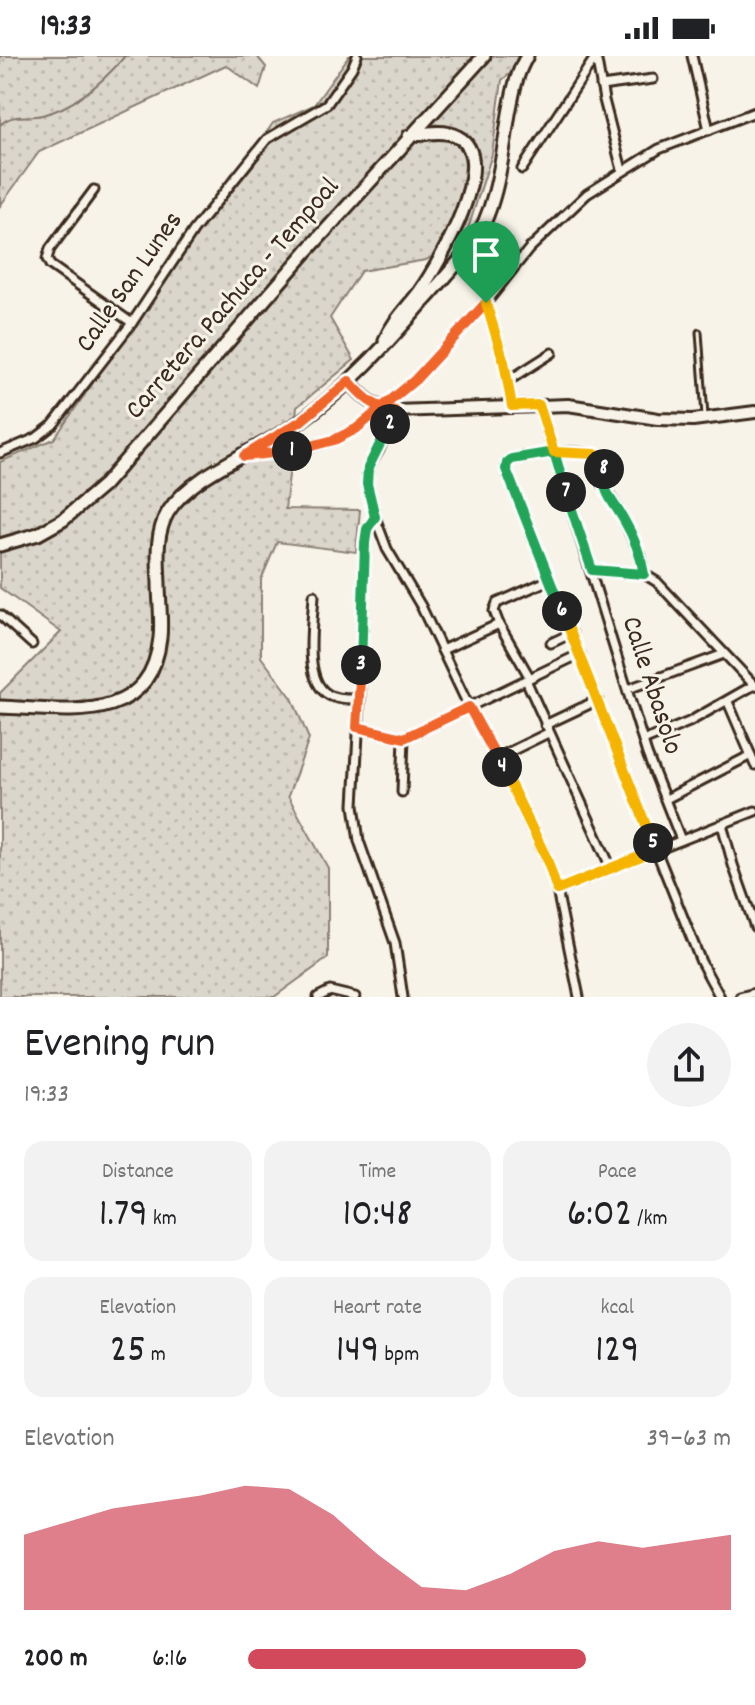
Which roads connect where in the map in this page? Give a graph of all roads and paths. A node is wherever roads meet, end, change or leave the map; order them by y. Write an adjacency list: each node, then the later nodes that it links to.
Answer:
1 (357, 56): 15 (street, Calle San Lunes)
2 (484, 56): 10 (main road, Carretera Pachuca - Tempoal)
3 (527, 56): 17 (main road)
4 (596, 56): 7 (street); 11 (street)
5 (692, 56): 9 (street)
6 (653, 79): 7 (street)
7 (601, 86): 12 (street)
8 (755, 112): 9 (street)
9 (709, 130): 12 (street)
10 (409, 136): 17 (main road); 31 (main road, Carretera Pachuca - Tempoal)
11 (522, 169)
12 (622, 170): 14 (street)
13 (94, 190): 15 (street)
14 (486, 303): 20 (street); 23 (street)
15 (132, 323): 28 (street, Calle San Lunes)
16 (699, 332): 26 (lane)
17 (380, 352): 19 (main road)
18 (552, 353): 20 (street)
19 (349, 381): 23 (street); 29 (main road)
20 (508, 381): 22 (street)
21 (539, 405): 22 (street); 26 (street); 27 (street, Calle Abasolo)
22 (512, 406): 24 (street)
23 (379, 408): 24 (street); 29 (street)
24 (395, 411): 30 (street)
25 (755, 412): 26 (street)
26 (705, 420)
27 (554, 452): 32 (street, Calle Abasolo); 33 (street); 34 (street)
28 (0, 453)
29 (244, 456): 50 (main road)
30 (375, 517): 41 (street); 47 (street)
31 (0, 545)
32 (592, 570): 33 (street); 46 (street, Calle Abasolo)
33 (644, 574): 43 (street)
34 (549, 580): 37 (street); 38 (street)
35 (314, 595): 47 (street)
36 (2, 619): 40 (street)
37 (499, 624): 41 (street); 44 (street)
38 (572, 633): 39 (street); 42 (street)
39 (551, 643)
40 (32, 644)
41 (442, 650): 51 (street)
42 (580, 654): 44 (street); 48 (street)
43 (724, 654): 45 (street); 46 (street)
44 (528, 679): 51 (street); 53 (street)
45 (754, 685): 49 (street)
46 (628, 689): 55 (street, Calle Abasolo)
47 (360, 699): 52 (street)
48 (598, 700): 53 (street); 64 (street)
49 (728, 702): 55 (street); 56 (street)
50 (0, 707)
51 (469, 707): 54 (street); 57 (street)
52 (357, 727): 54 (street); 71 (street)
53 (547, 729): 57 (street); 65 (street)
54 (404, 738): 59 (street)
55 (643, 741): 60 (street, Calle Abasolo)
56 (751, 755): 58 (street); 60 (street)
57 (497, 758): 66 (street)
58 (755, 765)
59 (402, 792)
60 (666, 799): 63 (street, Calle Abasolo)
61 (755, 811): 62 (street)
62 (722, 824): 63 (street); 67 (street)
63 (681, 840): 64 (street)
64 (656, 850): 65 (street); 73 (street)
65 (611, 868): 66 (street)
66 (557, 890): 72 (street)
67 (755, 927)
68 (753, 994): 74 (street)
69 (318, 997): 70 (street)
70 (355, 997)
71 (403, 997)
72 (579, 997)
73 (720, 997)
74 (740, 997)

